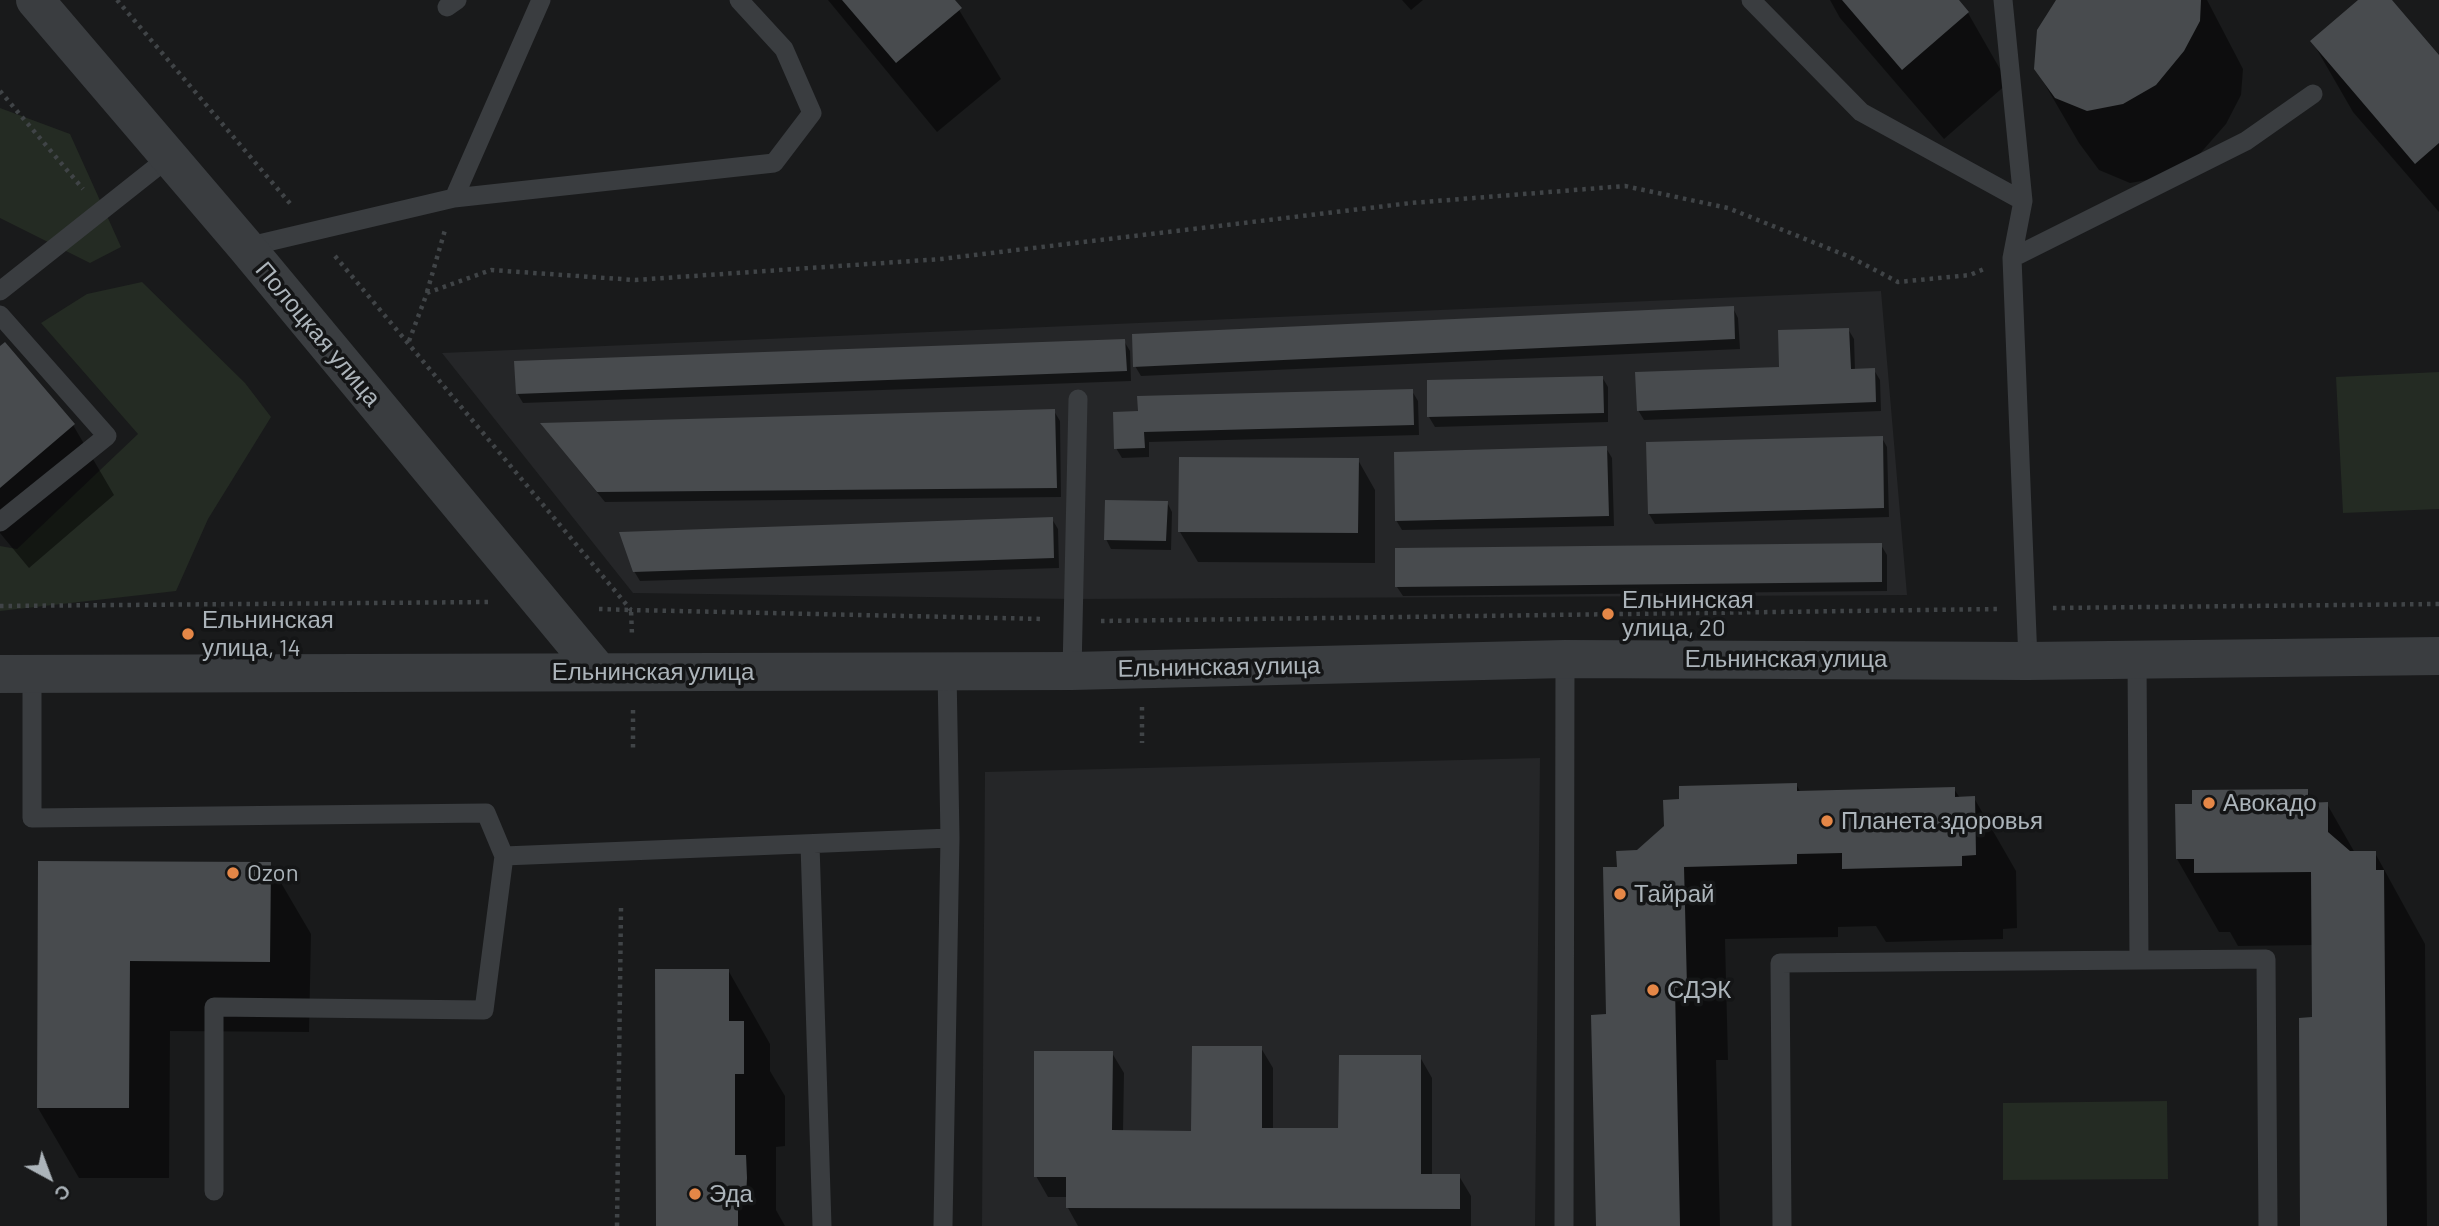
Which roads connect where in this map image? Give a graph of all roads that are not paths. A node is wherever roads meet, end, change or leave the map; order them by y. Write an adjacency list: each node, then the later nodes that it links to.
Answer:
1 (35, 0): 7 (street, Полоцкая улица)
2 (541, 0): 8 (lane)
3 (738, 0): 8 (lane)
4 (1751, 0): 9 (lane)
5 (2003, 0): 9 (lane)
6 (2313, 94): 11 (lane)
7 (168, 158): 10 (street, Полоцкая улица); 12 (lane)
8 (454, 198): 10 (lane)
9 (2023, 201): 11 (lane)
10 (246, 247): 20 (street, Полоцкая улица)
11 (2012, 258): 19 (lane)
12 (0, 291)
13 (0, 315): 15 (lane)
14 (1078, 398): 22 (lane)
15 (0, 522)
16 (2439, 656): 18 (street, Ельнинская улица)
17 (1565, 659): 19 (street, Ельнинская улица); 22 (street, Ельнинская улица); 31 (lane)
18 (2137, 659): 19 (street, Ельнинская улица); 27 (lane)
19 (2028, 661)
20 (598, 671): 21 (street, Ельнинская улица); 23 (street, Ельнинская улица)
21 (947, 671): 22 (street, Ельнинская улица); 24 (lane)
22 (1072, 671)
23 (16, 674): 26 (lane)
24 (950, 838): 25 (lane); 30 (lane)
25 (810, 844): 26 (lane); 29 (lane)
26 (504, 856): 28 (lane)
27 (2139, 960): 32 (lane); 33 (lane)
28 (214, 1191)
29 (822, 1226)
30 (943, 1226)
31 (1564, 1226)
32 (1782, 1226)
33 (2269, 1226)

